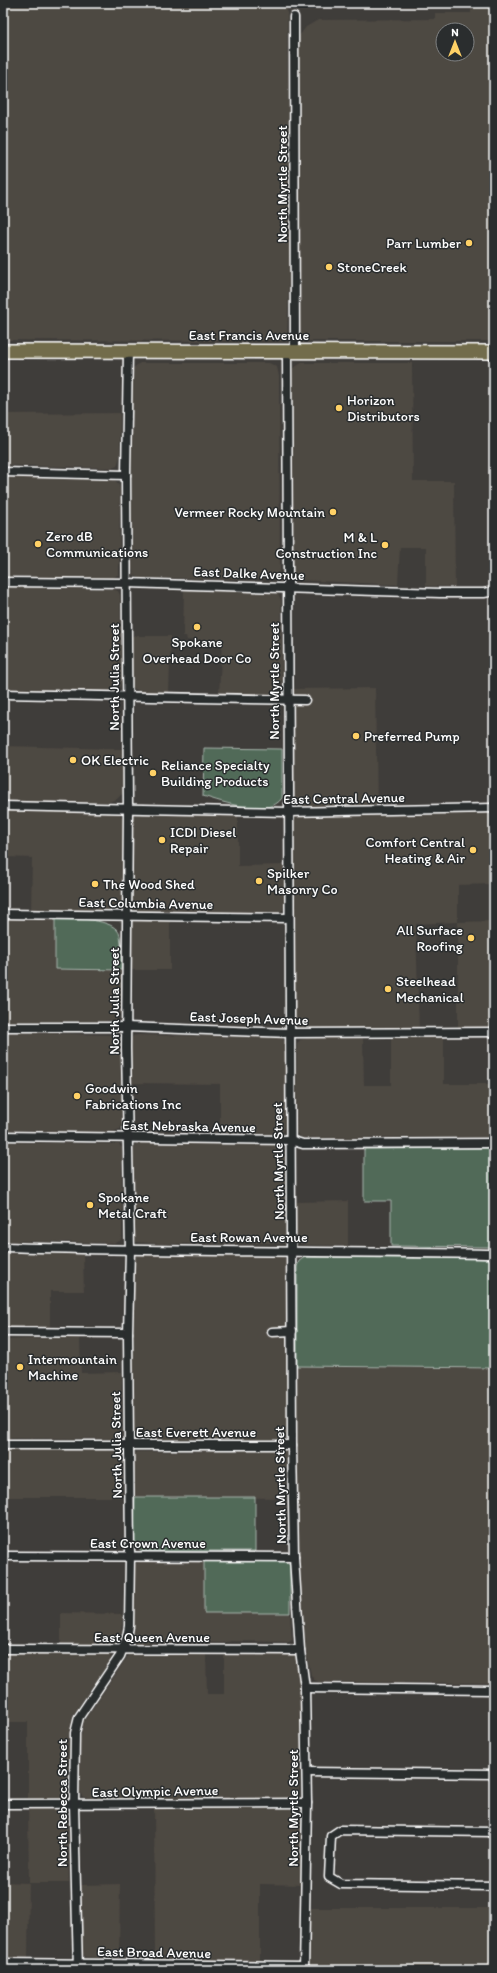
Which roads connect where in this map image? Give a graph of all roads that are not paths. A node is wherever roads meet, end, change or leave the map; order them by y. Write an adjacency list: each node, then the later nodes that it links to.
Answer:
1 (294, 17): 4 (street, North Myrtle Street)
2 (3, 351): 3 (main road, East Francis Avenue)
3 (128, 351): 4 (main road, East Francis Avenue); 7 (street, North Julia Street)
4 (291, 352): 5 (main road, East Francis Avenue); 10 (street, North Myrtle Street)
5 (494, 352)
6 (3, 472): 7 (street)
7 (126, 476): 9 (street, North Julia Street)
8 (3, 582): 9 (street, East Dalke Avenue)
9 (127, 583): 10 (street, East Dalke Avenue); 13 (street, North Julia Street)
10 (288, 587): 11 (street, East Dalke Avenue); 14 (street, North Myrtle Street)
11 (494, 591)
12 (3, 694): 13 (street)
13 (127, 698): 14 (street); 18 (street, North Julia Street)
14 (287, 699): 15 (street); 19 (street, North Myrtle Street)
15 (305, 700)
16 (3, 806): 18 (street, East Central Avenue)
17 (494, 808): 19 (street, East Central Avenue)
18 (128, 809): 19 (street, East Central Avenue); 21 (street, North Julia Street)
19 (288, 812): 22 (street, North Myrtle Street)
20 (3, 914): 21 (street, East Columbia Avenue)
21 (127, 916): 22 (street, East Columbia Avenue); 24 (street, North Julia Street)
22 (289, 918): 26 (street, North Myrtle Street)
23 (3, 1027): 24 (street, East Joseph Avenue)
24 (126, 1027): 26 (street, East Joseph Avenue); 28 (street, North Julia Street)
25 (494, 1032): 26 (street, East Joseph Avenue)
26 (290, 1033): 29 (street, North Myrtle Street)
27 (3, 1136): 28 (street, East Nebraska Avenue)
28 (128, 1138): 29 (street, East Nebraska Avenue); 32 (street, North Julia Street)
29 (290, 1140): 30 (street, East Nebraska Avenue); 33 (street, North Myrtle Street)
30 (494, 1143)
31 (3, 1246): 32 (street, East Rowan Avenue)
32 (130, 1250): 33 (street, East Rowan Avenue); 38 (street, North Julia Street)
33 (292, 1250): 34 (street, East Rowan Avenue); 35 (street, North Myrtle Street)
34 (494, 1254)
35 (292, 1331): 37 (street); 41 (street, North Myrtle Street)
36 (3, 1332): 38 (street)
37 (272, 1332)
38 (128, 1333): 40 (street, North Julia Street)
39 (3, 1445): 40 (street, East Everett Avenue)
40 (129, 1445): 41 (street, East Everett Avenue); 43 (street, North Julia Street)
41 (292, 1445): 44 (street, North Myrtle Street)
42 (3, 1556): 43 (street, East Crown Avenue)
43 (130, 1556): 44 (street, East Crown Avenue); 46 (street, North Julia Street)
44 (294, 1556): 47 (street, North Myrtle Street)
45 (3, 1649): 46 (street, East Queen Avenue)
46 (123, 1649): 47 (street, East Queen Avenue); 54 (street, North Rebecca Street)
47 (300, 1650): 48 (street, North Myrtle Street)
48 (305, 1688): 49 (street); 50 (street, North Myrtle Street)
49 (494, 1690)
50 (306, 1772): 51 (street); 52 (street, North Myrtle Street)
51 (494, 1774)
52 (306, 1803): 54 (street, East Olympic Avenue); 59 (street, North Myrtle Street)
53 (3, 1804): 54 (street, East Olympic Avenue)
54 (74, 1805): 58 (street, North Rebecca Street)
55 (494, 1832): 56 (street)
56 (494, 1886)
57 (3, 1963): 58 (street, East Broad Avenue)
58 (78, 1967): 59 (street, East Broad Avenue)
59 (304, 1968)

